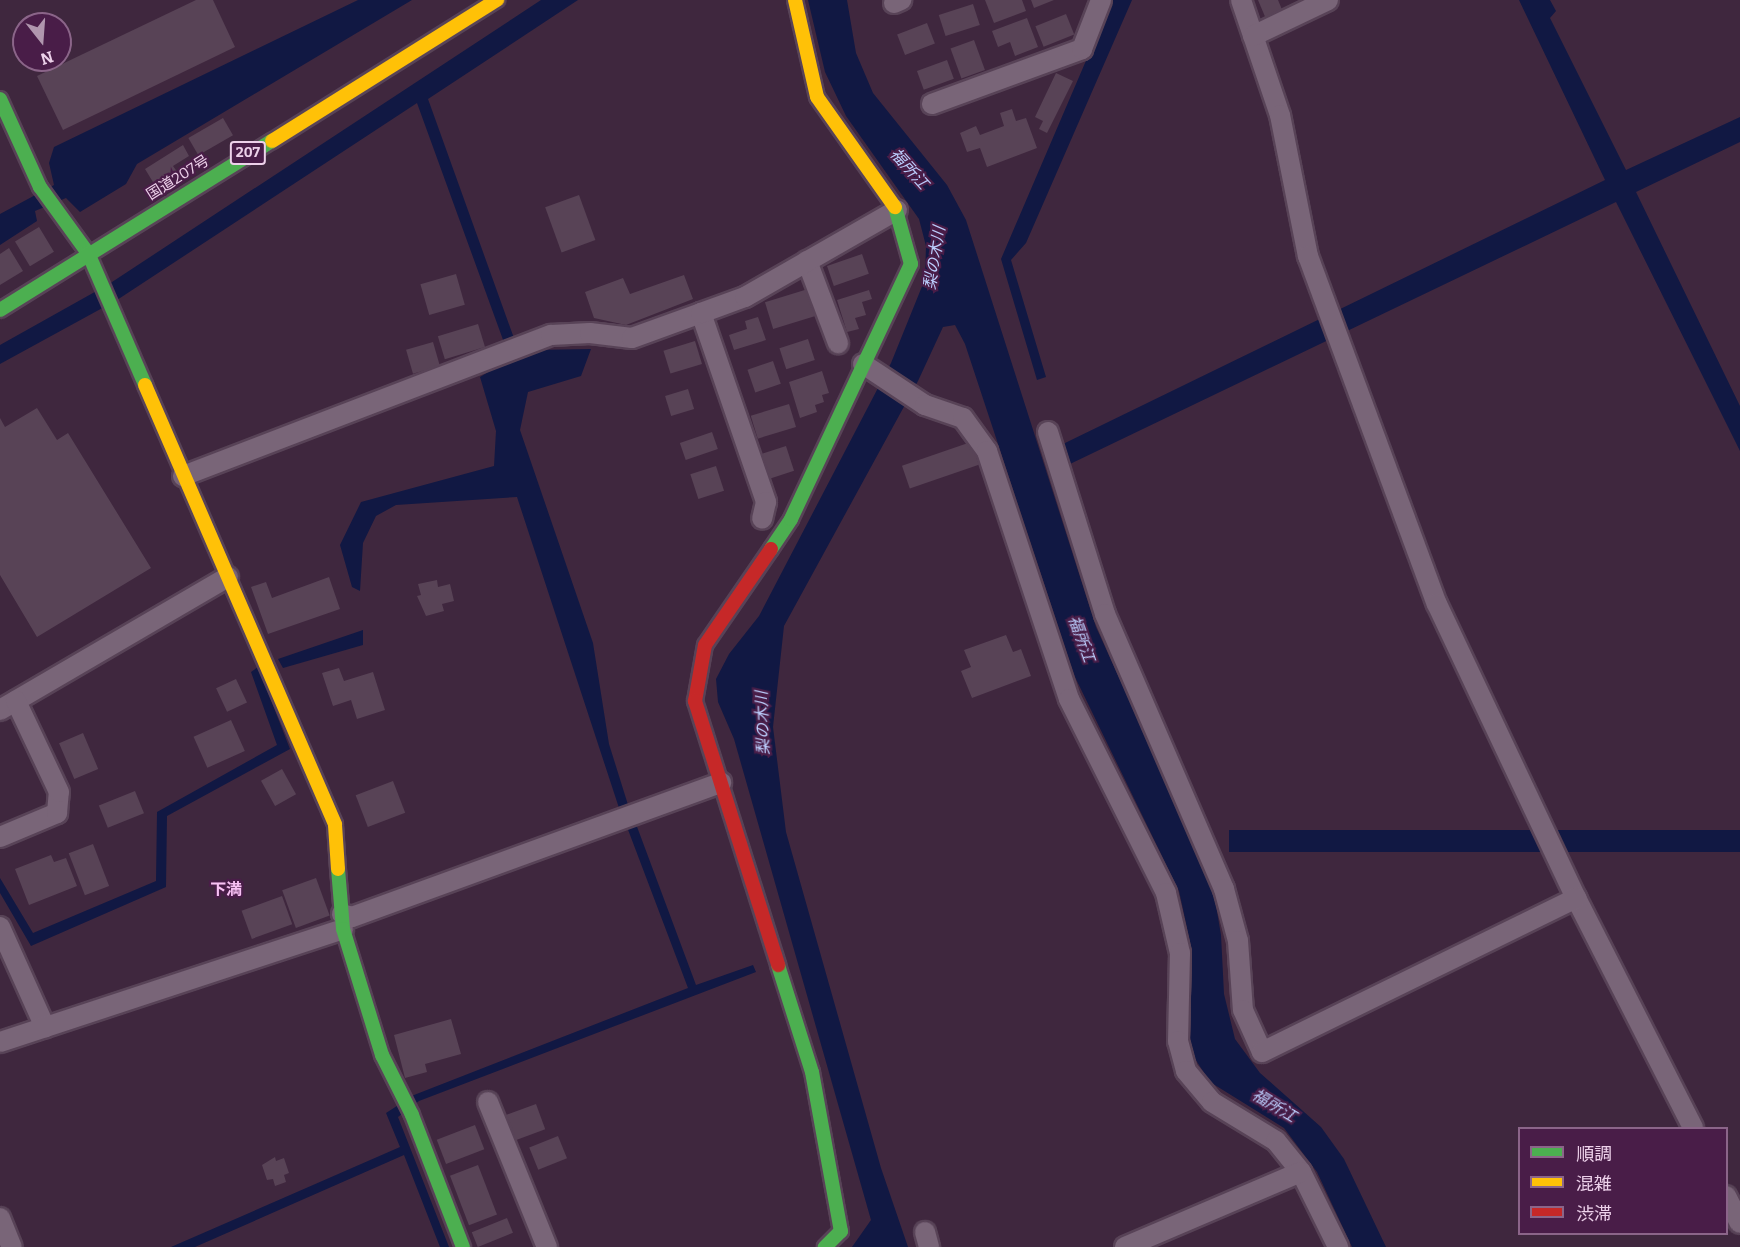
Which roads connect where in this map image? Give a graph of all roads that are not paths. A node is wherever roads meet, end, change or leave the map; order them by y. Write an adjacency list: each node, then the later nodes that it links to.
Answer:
1 (497, 0): 10 (main road, 国道207号 / 207)
2 (795, 0): 9 (main road)
3 (1101, 0): 8 (street)
4 (1241, 0): 6 (street)
5 (1328, 0): 6 (street)
6 (1253, 36): 23 (street)
7 (0, 99): 10 (main road)
8 (932, 104)
9 (897, 210): 11 (street); 15 (main road)
10 (88, 253): 12 (main road, 国道207号 / 207); 17 (main road)
11 (807, 261): 13 (street); 14 (street)
12 (0, 309)
13 (701, 313): 17 (street); 18 (street)
14 (838, 343)
15 (863, 364): 21 (main road); 30 (street)
16 (1048, 432): 23 (street)
17 (183, 476): 19 (main road)
18 (762, 519)
19 (228, 577): 20 (street); 24 (main road)
20 (8, 706): 22 (street)
21 (721, 783): 24 (street); 37 (main road)
22 (0, 837)
23 (1576, 898): 29 (street)
24 (342, 922): 26 (street); 35 (main road)
25 (0, 927): 26 (street)
26 (45, 1027): 27 (street)
27 (0, 1042)
28 (488, 1102): 36 (street)
29 (1692, 1127)
30 (1301, 1172): 38 (street); 39 (street)
31 (1728, 1200): 33 (street)
32 (0, 1218): 34 (street)
33 (1740, 1223)
34 (12, 1247)
35 (463, 1247)
36 (547, 1247)
37 (825, 1247)
38 (1125, 1247)
39 (1338, 1247)

